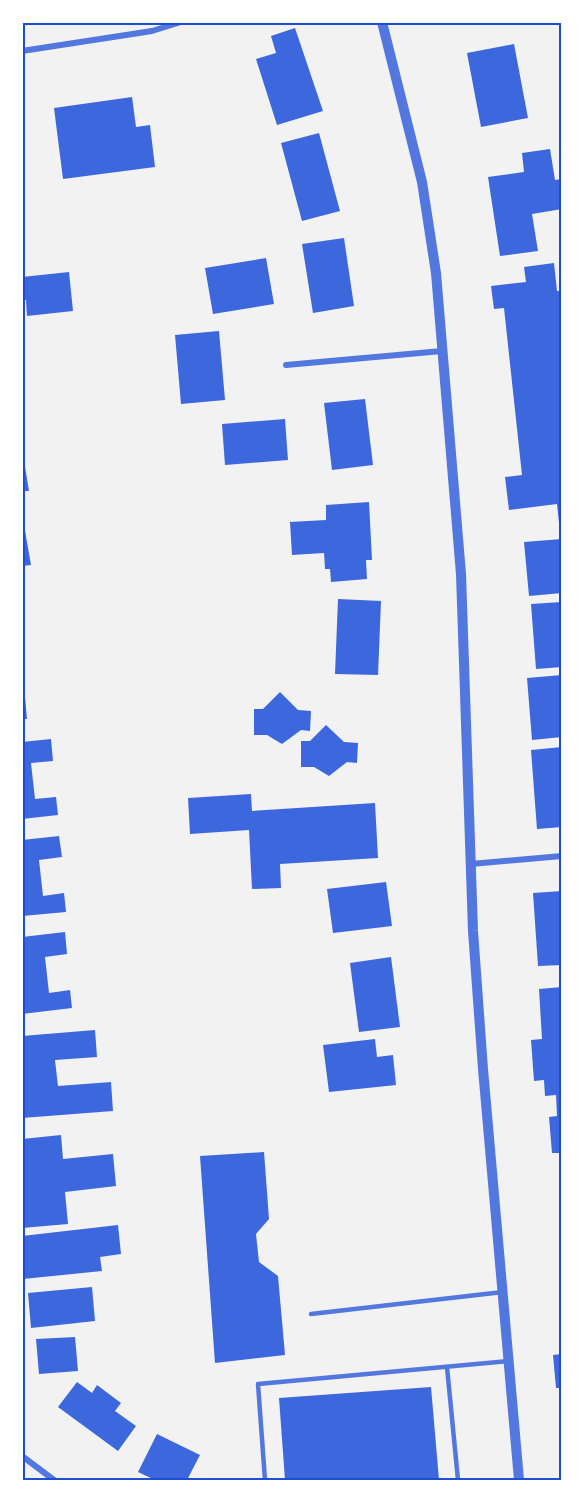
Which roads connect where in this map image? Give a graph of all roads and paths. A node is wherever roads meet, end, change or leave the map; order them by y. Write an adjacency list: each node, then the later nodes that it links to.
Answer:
1 (182, 22): 3 (street)
2 (382, 22): 4 (street)
3 (22, 51)
4 (442, 351): 5 (street); 7 (street)
5 (286, 365)
6 (561, 856): 7 (street)
7 (471, 864): 8 (street)
8 (503, 1292): 9 (lane); 10 (street)
9 (311, 1314)
10 (509, 1361): 11 (lane); 16 (street)
11 (447, 1367): 14 (lane); 15 (lane)
12 (22, 1456): 13 (street)
13 (54, 1480)
14 (266, 1480)
15 (458, 1480)
16 (519, 1480)

